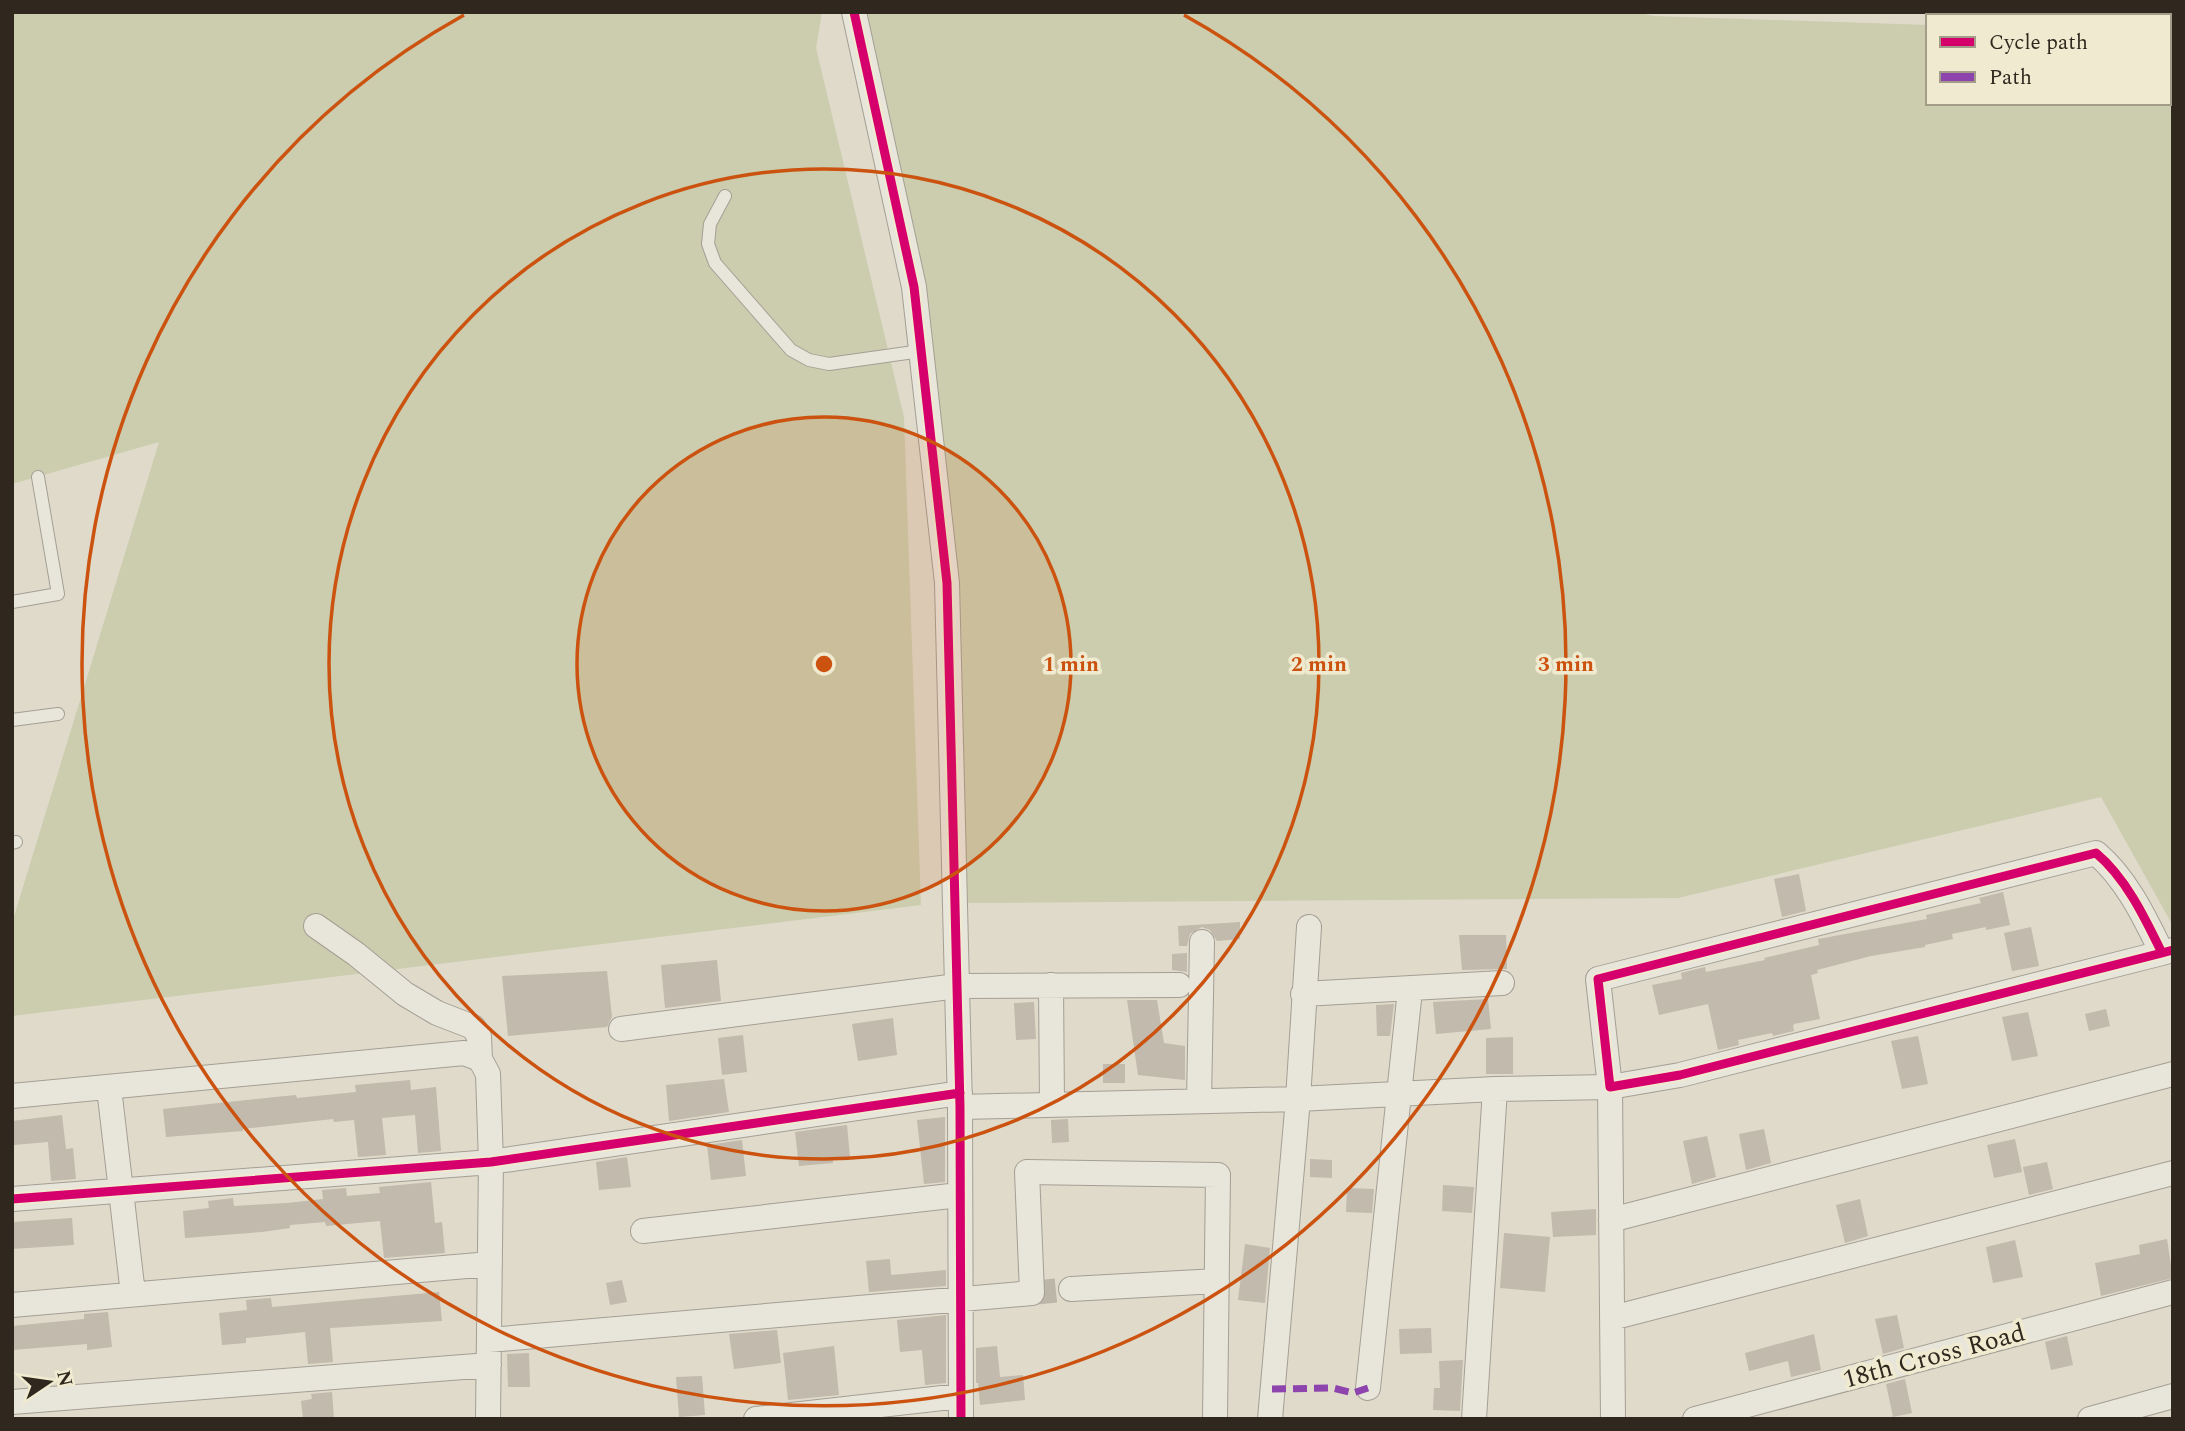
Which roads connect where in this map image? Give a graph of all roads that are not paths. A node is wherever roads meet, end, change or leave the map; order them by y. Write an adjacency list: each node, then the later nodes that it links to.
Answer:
1 (854, 12): 3 (street)
2 (725, 196): 3 (lane)
3 (921, 351): 15 (street)
4 (38, 477): 5 (lane)
5 (12, 602)
6 (58, 714): 7 (lane)
7 (12, 720)
8 (316, 926): 19 (street)
9 (1309, 927): 17 (street)
10 (1202, 942): 28 (street)
11 (2168, 952): 21 (street); 21 (street)
12 (1502, 983): 16 (street)
13 (1051, 985): 14 (street); 15 (street); 29 (street)
14 (1179, 985)
15 (957, 986): 18 (street); 27 (street)
16 (1410, 990): 17 (street); 24 (street)
17 (1303, 994): 26 (street)
18 (621, 1030)
19 (480, 1059): 22 (street); 30 (street)
20 (2173, 1074): 35 (street)
21 (1610, 1087): 23 (street); 35 (street)
22 (109, 1088): 25 (street); 32 (street)
23 (1495, 1089): 24 (street); 56 (street)
24 (1400, 1095): 26 (street); 47 (street)
25 (12, 1096)
26 (1298, 1099): 28 (street); 55 (street)
27 (960, 1100): 29 (street); 30 (street); 33 (street)
28 (1199, 1101): 29 (street)
29 (1052, 1105)
30 (491, 1162): 32 (street); 37 (street)
31 (2173, 1173): 44 (street)
32 (122, 1190): 34 (street); 41 (street)
33 (959, 1195): 36 (street); 42 (street)
34 (12, 1199)
35 (1611, 1220): 44 (street)
36 (643, 1231)
37 (489, 1264): 41 (street); 45 (street)
38 (1217, 1281): 39 (street); 42 (street); 54 (street)
39 (1070, 1289)
40 (2173, 1292): 58 (street, 18th Cross Road)
41 (133, 1294): 43 (street)
42 (961, 1300): 45 (street); 51 (street)
43 (12, 1305)
44 (1612, 1318): 57 (street)
45 (489, 1340): 46 (street)
46 (489, 1366): 49 (street); 52 (street)
47 (1368, 1388)
48 (2173, 1396): 59 (street)
49 (12, 1402)
50 (2173, 1405): 60 (street)
51 (960, 1407): 53 (street)
52 (488, 1419)
53 (756, 1419)
54 (1215, 1419)
55 (1270, 1419)
56 (1474, 1419)
57 (1613, 1419)
58 (1695, 1419)
59 (2090, 1419)
60 (2167, 1419)

